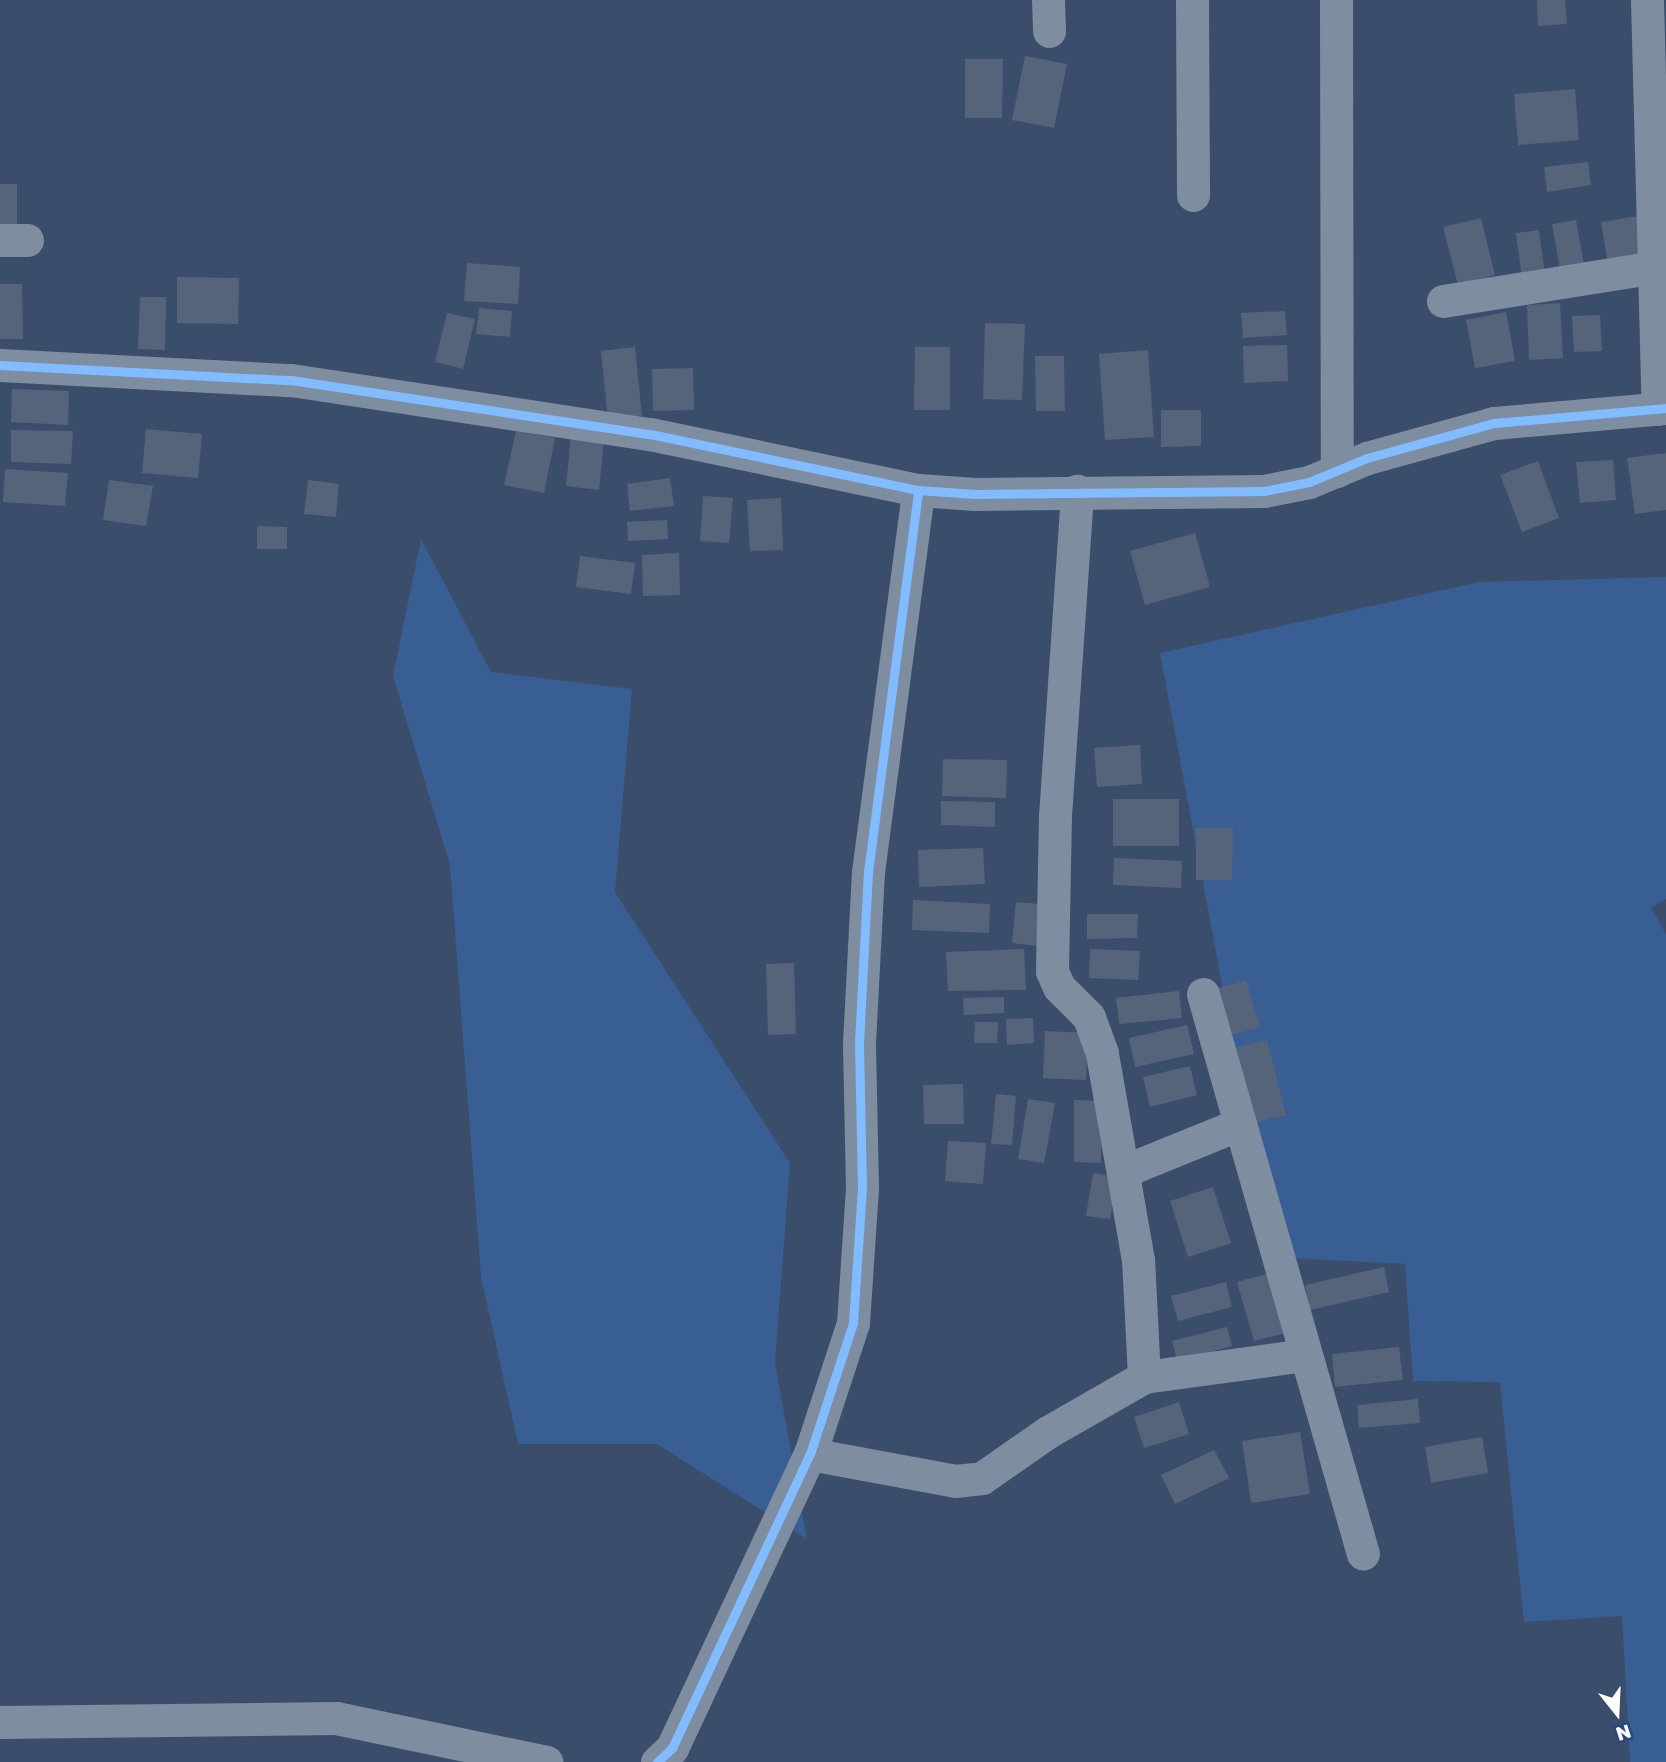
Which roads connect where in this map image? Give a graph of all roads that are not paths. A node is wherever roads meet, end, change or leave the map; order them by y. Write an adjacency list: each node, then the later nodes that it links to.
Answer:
1 (1192, 0): 4 (street)
2 (1336, 0): 9 (street)
3 (1647, 0): 5 (street)
4 (1193, 195)
5 (1656, 267): 6 (street); 8 (street)
6 (1443, 301)
7 (0, 365): 10 (street)
8 (1662, 408): 9 (street)
9 (1337, 471): 11 (street)
10 (918, 490): 11 (street); 17 (street)
11 (1077, 491): 14 (street)
12 (1203, 994): 13 (street)
13 (1240, 1124): 14 (street); 15 (street)
14 (1124, 1171): 16 (street)
15 (1305, 1355): 16 (street); 18 (street)
16 (1144, 1377): 17 (street)
17 (810, 1454): 21 (street)
18 (1363, 1554)
19 (0, 1722): 20 (street)
20 (546, 1762)
21 (657, 1762)

